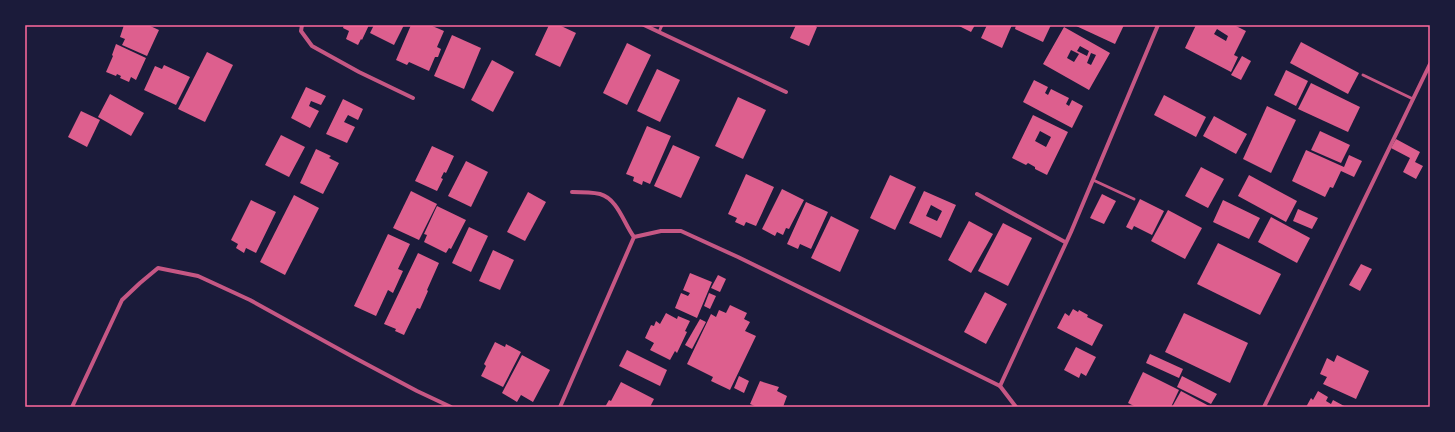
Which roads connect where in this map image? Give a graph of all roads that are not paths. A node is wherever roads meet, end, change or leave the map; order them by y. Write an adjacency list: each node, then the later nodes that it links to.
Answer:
1 (302, 25): 9 (street)
2 (644, 25): 5 (street)
3 (662, 25): 5 (lane)
4 (1158, 25): 11 (street)
5 (659, 32): 8 (street)
6 (1430, 64): 10 (street)
7 (1363, 75): 10 (lane)
8 (786, 92)
9 (413, 98)
10 (1412, 99): 22 (street)
11 (1093, 180): 14 (lane); 16 (street)
12 (572, 192): 15 (street)
13 (976, 194): 16 (street)
14 (1134, 200)
15 (634, 237): 17 (street); 20 (street)
16 (1065, 242): 17 (street)
17 (1000, 386): 21 (street)
18 (72, 407): 19 (street)
19 (451, 407)
20 (560, 407)
21 (1016, 407)
22 (1264, 407)

